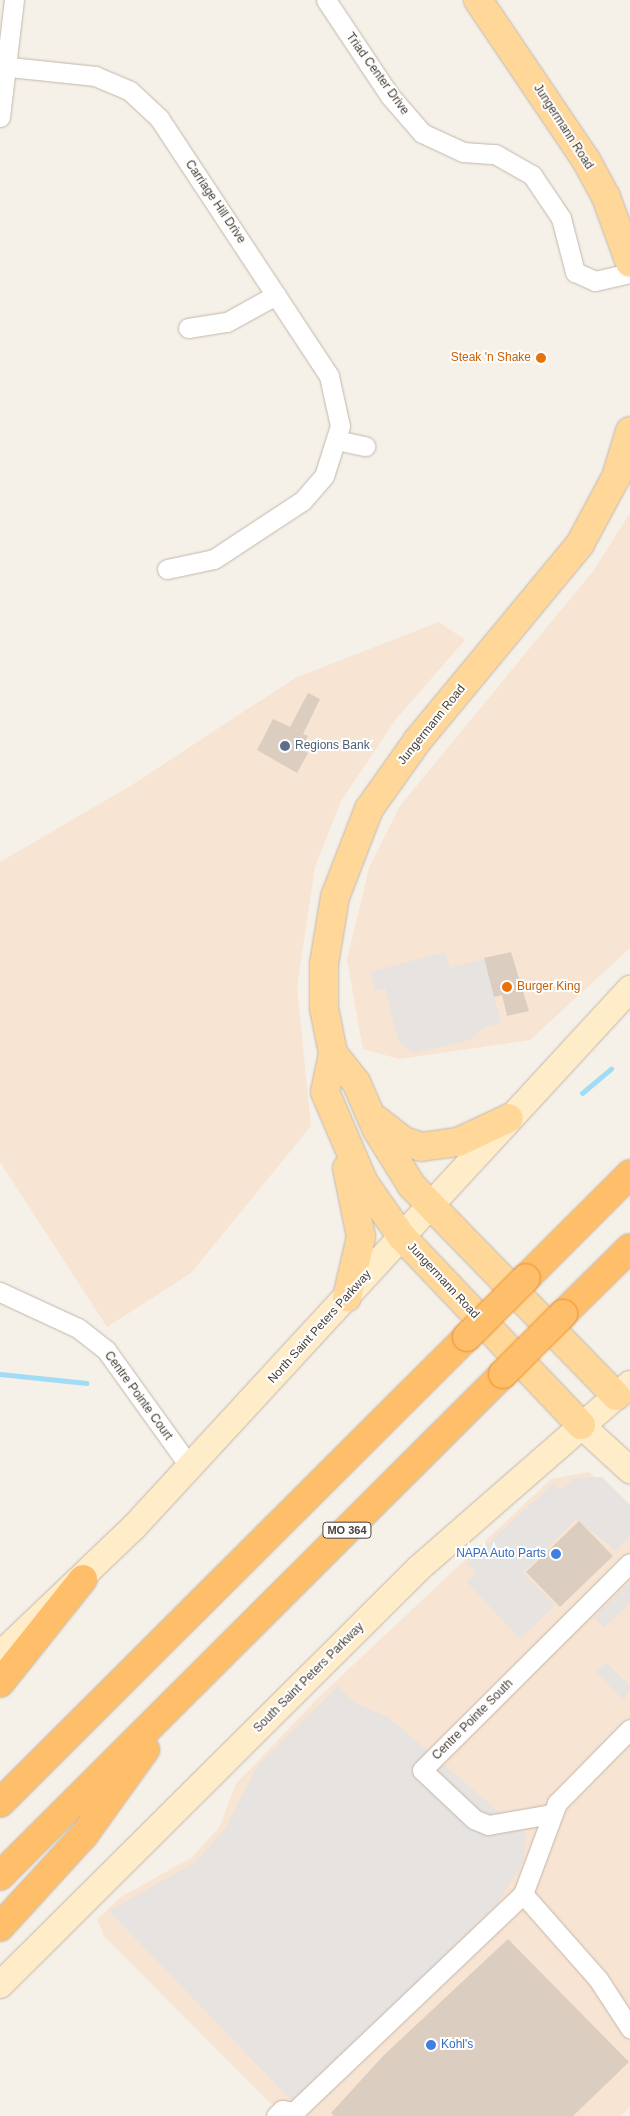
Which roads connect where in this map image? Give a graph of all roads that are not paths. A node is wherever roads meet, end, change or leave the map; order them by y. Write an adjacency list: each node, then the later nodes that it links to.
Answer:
1 (14, 0): 4 (street)
2 (326, 0): 7 (street, Triad Center Drive)
3 (478, 0): 6 (main road, Jungermann Road)
4 (3, 67): 5 (street); 8 (street, Carriage Hill Drive)
5 (0, 117)
6 (630, 263)
7 (630, 273)
8 (276, 295): 9 (street); 11 (street, Carriage Hill Drive)
9 (188, 328)
10 (630, 431): 13 (main road, Jungermann Road)
11 (336, 440): 12 (street); 14 (street, Carriage Hill Drive)
12 (365, 446)
13 (623, 480): 16 (main road, Jungermann Road)
14 (167, 569)
15 (630, 989): 18 (main road, North Saint Peters Parkway)
16 (333, 1053): 17 (main road, Jungermann Road); 19 (main road, Jungermann Road)
17 (369, 1112): 18 (main road); 21 (main road, Jungermann Road)
18 (509, 1118): 21 (main road, North Saint Peters Parkway)
19 (346, 1149): 22 (main road, Jungermann Road); 25 (main road)
20 (630, 1174): 36 (highway, bridge)
21 (430, 1205): 22 (main road, North Saint Peters Parkway); 26 (main road, Jungermann Road)
22 (402, 1237): 25 (main road, North Saint Peters Parkway); 27 (main road, Jungermann Road)
23 (630, 1248): 34 (highway, MO 364, bridge)
24 (0, 1292): 28 (street, Centre Pointe Court)
25 (347, 1297): 28 (main road, North Saint Peters Parkway)
26 (625, 1397): 27 (main road, South Saint Peters Parkway)
27 (581, 1425): 29 (main road, Jungermann Road); 41 (main road, South Saint Peters Parkway)
28 (190, 1467): 31 (main road, North Saint Peters Parkway)
29 (630, 1470)
30 (630, 1562): 37 (street, Centre Pointe South)
31 (83, 1578): 32 (main road, North Saint Peters Parkway); 33 (highway)
32 (0, 1655)
33 (0, 1682)
34 (191, 1686): 38 (highway, MO 364); 40 (highway)
35 (630, 1729): 37 (street)
36 (0, 1803)
37 (551, 1814): 39 (street)
38 (0, 1876)
39 (522, 1894): 42 (street); 43 (street)
40 (0, 1927)
41 (0, 1984)
42 (630, 2028)
43 (276, 2116)

